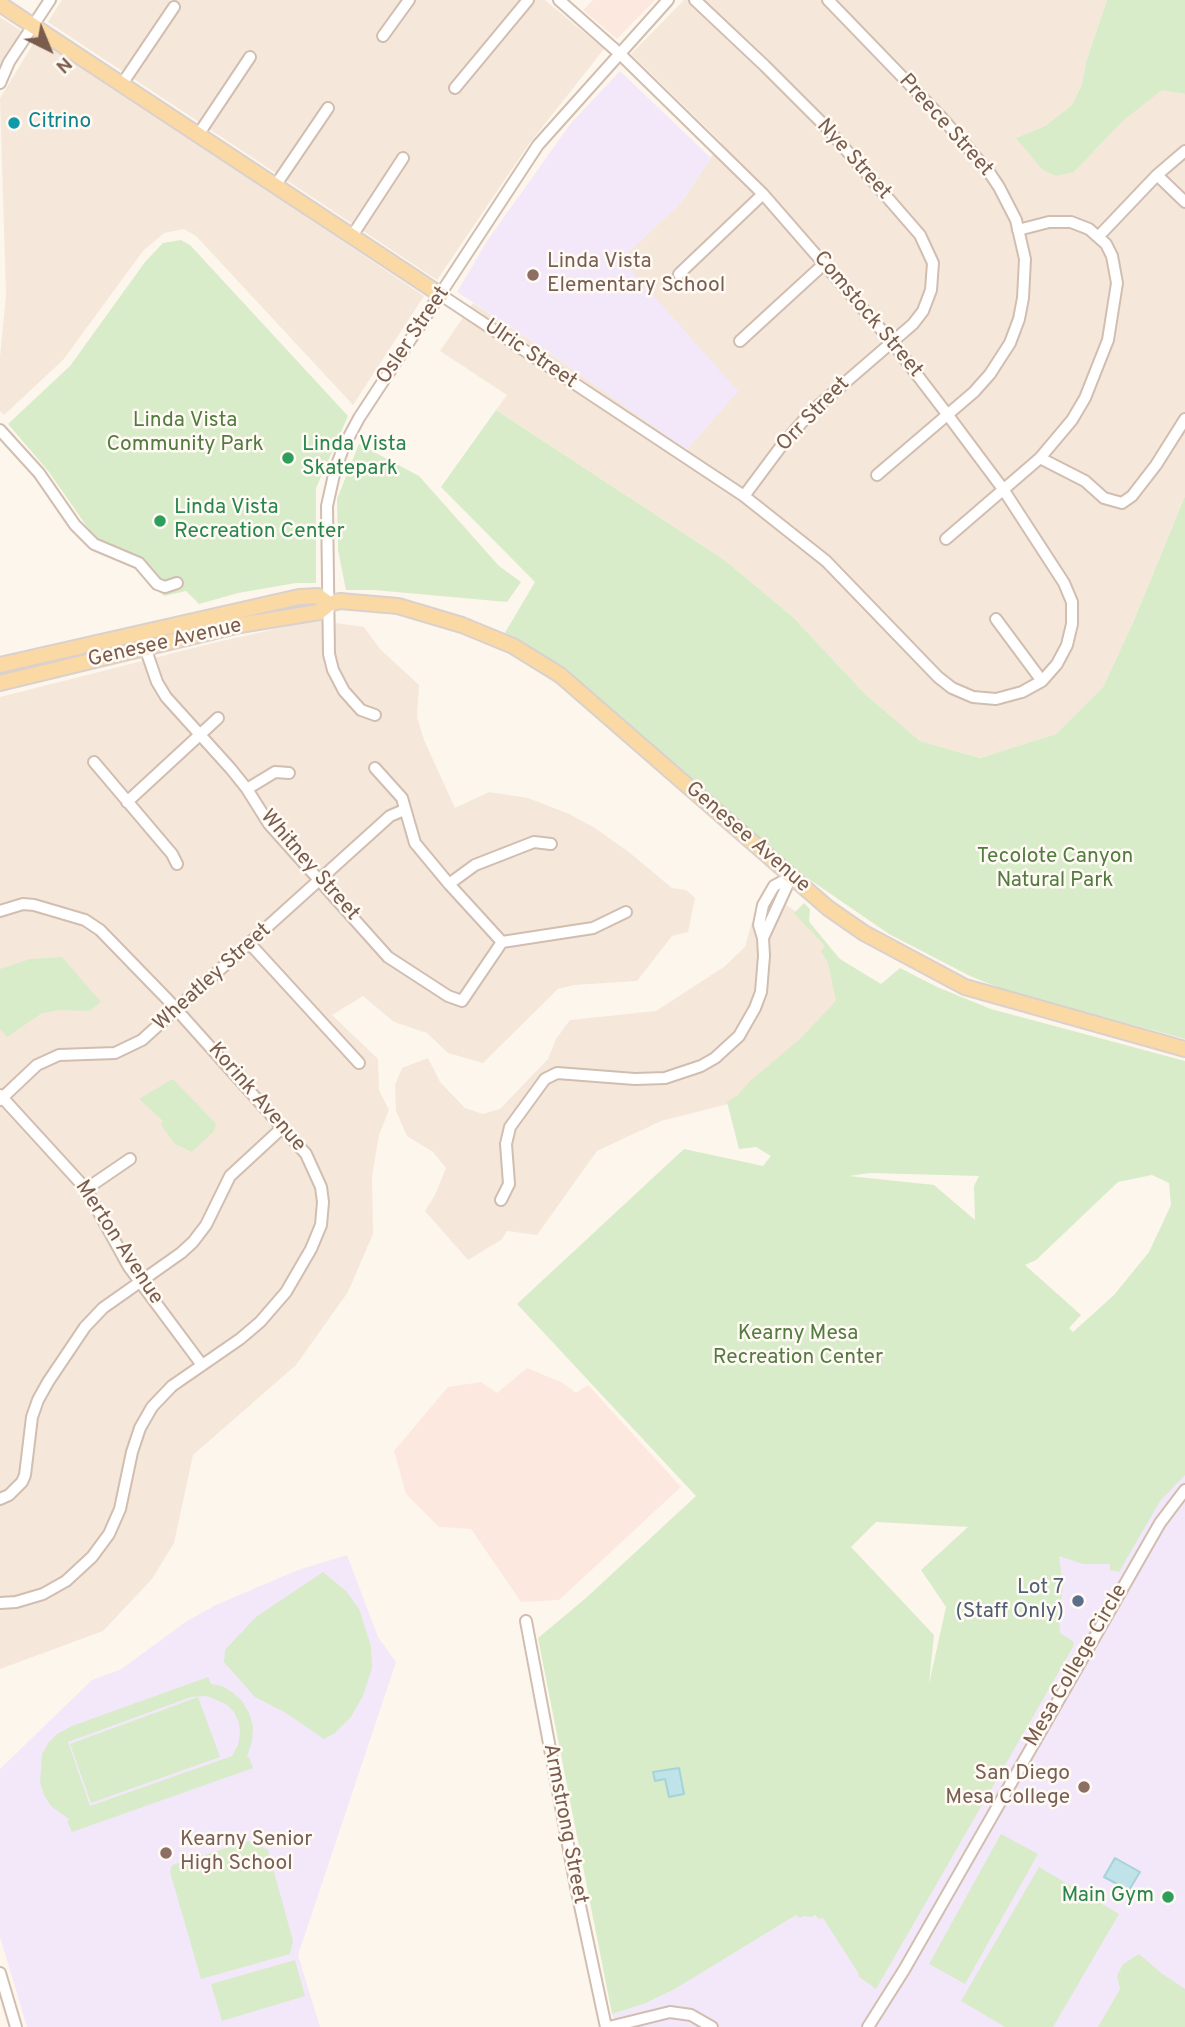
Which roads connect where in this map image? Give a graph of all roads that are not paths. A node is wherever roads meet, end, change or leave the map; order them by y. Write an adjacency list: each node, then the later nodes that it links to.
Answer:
1 (50, 0): 10 (street)
2 (409, 0): 11 (street)
3 (528, 0): 16 (street)
4 (559, 0): 12 (street, Comstock Street)
5 (668, 0): 12 (street, Osler Street)
6 (695, 0): 32 (street, Nye Street)
7 (828, 0): 25 (street, Preece Street)
8 (0, 4): 10 (main road, Ulric Street)
9 (174, 7): 15 (street)
10 (33, 26): 14 (street); 15 (main road, Ulric Street)
11 (383, 36)
12 (619, 53): 23 (street, Comstock Street); 30 (street, Osler Street)
13 (250, 57): 18 (street)
14 (0, 83)
15 (122, 84): 18 (main road, Ulric Street)
16 (455, 88)
17 (328, 108): 22 (street)
18 (198, 135): 22 (main road, Ulric Street)
19 (1185, 151): 21 (street)
20 (403, 158): 26 (street)
21 (1157, 175): 24 (street); 27 (street)
22 (275, 186): 26 (main road, Ulric Street)
23 (763, 194): 28 (street, Comstock Street); 29 (street)
24 (1185, 202)
25 (1018, 230): 27 (street); 33 (street, Preece Street)
26 (352, 236): 30 (main road, Ulric Street)
27 (1098, 237): 36 (street)
28 (825, 263): 31 (street); 32 (street, Comstock Street)
29 (679, 274)
30 (441, 295): 39 (street, Ulric Street); 42 (street, Osler Street)
31 (740, 341)
32 (892, 342): 33 (street, Comstock Street); 39 (street, Orr Street)
33 (947, 414): 37 (street, Preece Street); 38 (street, Comstock Street)
34 (1185, 419): 36 (street)
35 (0, 430): 41 (street)
36 (1040, 458): 38 (street)
37 (877, 475)
38 (1003, 489): 40 (street); 47 (street, Comstock Street)
39 (744, 496): 47 (street, Ulric Street)
40 (946, 539)
41 (177, 583)
42 (329, 604): 44 (main road, Genesee Avenue); 45 (main road, Genesee Avenue); 49 (street, Osler Street); 60 (main road, Genesee Avenue)
43 (996, 619): 47 (street)
44 (139, 634): 45 (street, Whitney Street); 46 (main road, Genesee Avenue)
45 (145, 648): 48 (main road, Genesee Avenue); 51 (street, Whitney Street)
46 (0, 665)
47 (1042, 681)
48 (0, 682)
49 (375, 715)
50 (218, 718): 51 (street)
51 (200, 733): 55 (street, Whitney Street); 56 (street)
52 (94, 762): 56 (street)
53 (375, 768): 57 (street)
54 (289, 773): 55 (street)
55 (247, 789): 61 (street, Whitney Street)
56 (127, 802): 59 (street)
57 (404, 810): 61 (street, Wheatley Street); 62 (street)
58 (551, 844): 62 (street)
59 (177, 864)
60 (791, 877): 68 (main road, Genesee Avenue); 74 (street)
61 (321, 880): 65 (street, Whitney Street); 66 (street, Wheatley Street)
62 (449, 884): 65 (street)
63 (0, 911): 67 (street, Korink Avenue)
64 (625, 912): 65 (street)
65 (502, 942)
66 (251, 945): 67 (street, Wheatley Street); 69 (street)
67 (178, 1010): 70 (street, Wheatley Street); 71 (street, Korink Avenue)
68 (1185, 1049)
69 (359, 1063)
70 (1, 1097): 73 (street, Merton Avenue)
71 (282, 1128): 75 (street); 76 (street, Korink Avenue)
72 (130, 1159): 73 (street)
73 (86, 1189): 75 (street, Merton Avenue)
74 (500, 1200)
75 (139, 1282): 76 (street, Merton Avenue); 78 (street)
76 (202, 1365): 79 (street, Korink Avenue)
77 (1185, 1490): 85 (street, Mesa College Circle)
78 (0, 1499)
79 (0, 1603)
80 (526, 1621): 83 (street, Armstrong Street)
81 (0, 1973): 82 (street)
82 (16, 2027)
83 (608, 2027): 84 (street)
84 (712, 2027)
85 (868, 2027)

